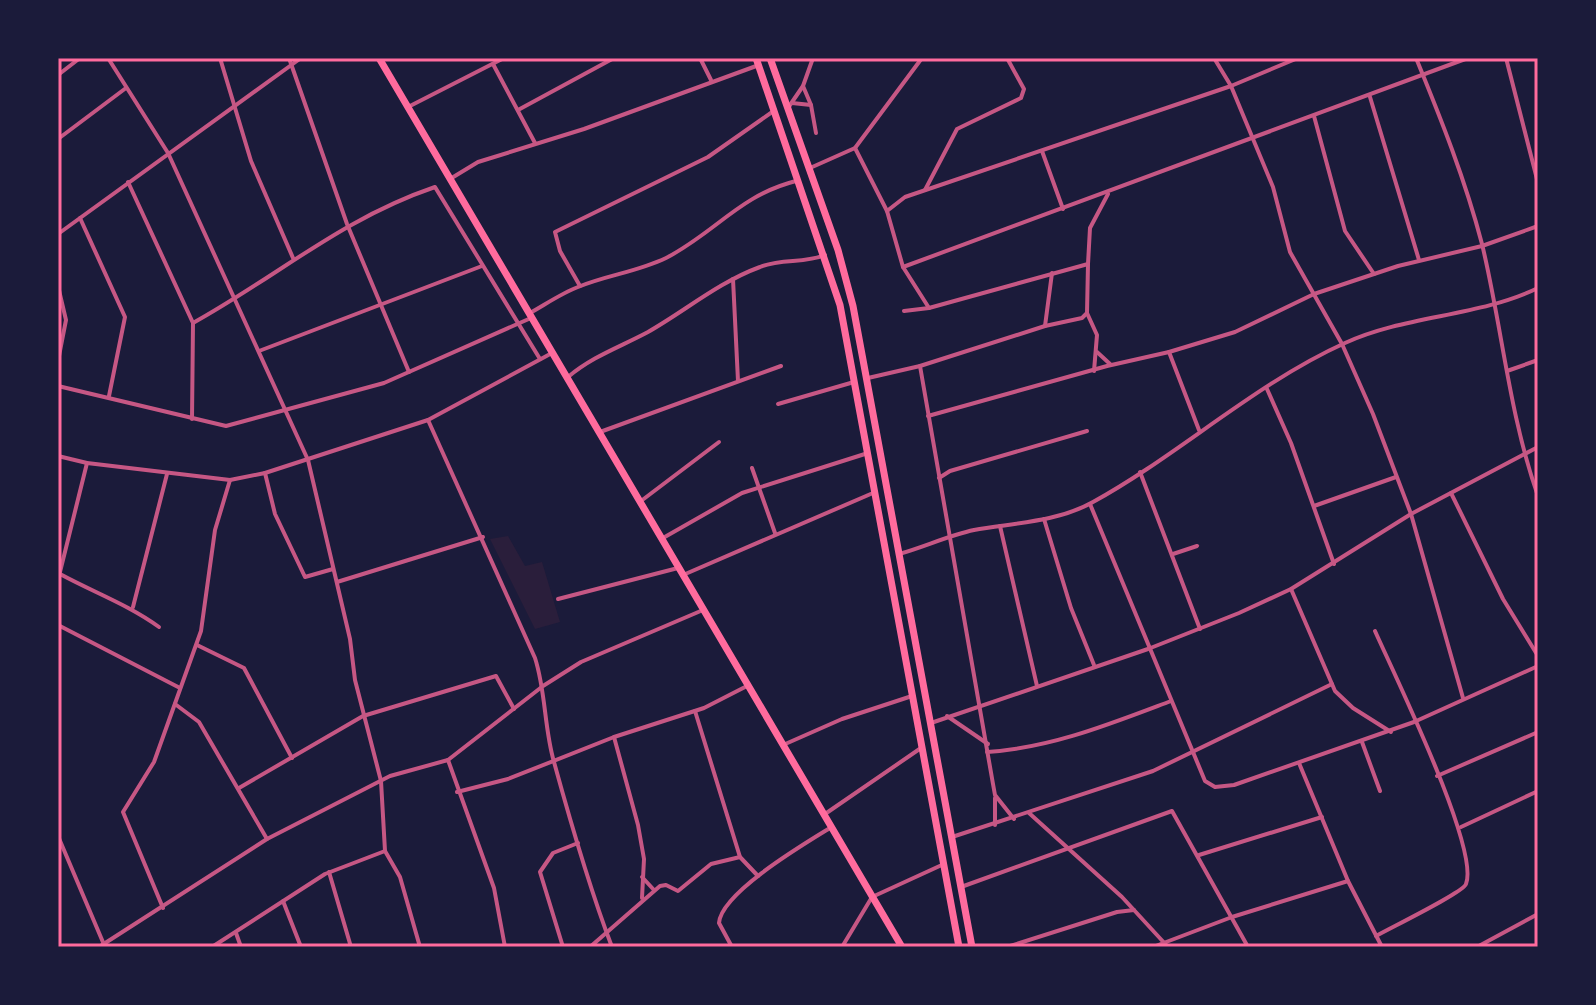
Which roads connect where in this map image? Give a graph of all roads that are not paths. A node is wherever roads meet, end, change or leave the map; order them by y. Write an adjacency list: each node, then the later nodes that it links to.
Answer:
1 (80, 58): 21 (street)
2 (108, 58): 26 (street)
3 (220, 58): 28 (street)
4 (301, 58): 18 (street)
5 (379, 58): 31 (main road)
6 (504, 58): 20 (street)
7 (614, 58): 32 (street)
8 (700, 58): 23 (street)
9 (770, 58): 30 (main road)
10 (813, 58): 24 (street)
11 (922, 58): 39 (street)
12 (1007, 58): 47 (street)
13 (1214, 58): 25 (street)
14 (1298, 58): 25 (street)
15 (1416, 58): 22 (street)
16 (1468, 58): 22 (street)
17 (1506, 58): 46 (street)
18 (290, 60): 28 (street); 52 (street)
19 (757, 62): 23 (street); 33 (main road)
20 (493, 64): 31 (street); 32 (street)
21 (58, 75)
22 (1423, 75): 27 (street); 55 (street)
23 (711, 80): 38 (street)
24 (803, 86): 29 (street); 30 (street)
25 (1231, 86): 37 (street); 40 (street)
26 (127, 88): 36 (street); 41 (street)
27 (1370, 97): 34 (street); 58 (street)
28 (234, 104): 41 (street); 57 (street)
29 (811, 105): 30 (street); 35 (street)
30 (790, 106): 42 (main road)
31 (408, 107): 44 (main road)
32 (518, 110): 38 (street)
33 (775, 110): 43 (main road); 68 (street)
34 (1314, 116): 37 (street); 65 (street)
35 (816, 133)
36 (58, 139)
37 (1252, 139): 48 (street); 70 (street)
38 (535, 143): 44 (street)
39 (855, 148): 42 (street); 50 (street)
40 (1041, 150): 47 (street); 49 (street)
41 (168, 153): 45 (street); 71 (street)
42 (810, 168): 96 (main road)
43 (800, 180): 56 (main road); 68 (street)
44 (448, 181): 77 (main road)
45 (128, 182): 51 (street); 78 (street)
46 (1538, 183)
47 (925, 191): 50 (street)
48 (1108, 193): 49 (street); 59 (street)
49 (1063, 209): 61 (street)
50 (887, 211): 62 (street)
51 (79, 218): 54 (street); 101 (street)
52 (347, 224): 57 (street); 60 (street); 73 (street)
53 (1538, 226): 55 (street)
54 (58, 234)
55 (1482, 246): 58 (street); 72 (street)
56 (825, 255): 66 (street); 98 (main road)
57 (293, 258): 71 (street)
58 (1419, 260): 65 (street)
59 (1088, 264): 63 (street); 76 (street)
60 (482, 266): 73 (street); 79 (street)
61 (913, 266): 62 (street); 64 (street)
62 (903, 267): 64 (street)
63 (1052, 273): 74 (street); 80 (street)
64 (908, 274): 74 (street)
65 (1374, 274): 70 (street)
66 (733, 279): 95 (street); 97 (street)
67 (58, 286): 88 (street)
68 (580, 286): 77 (street)
69 (1538, 288): 72 (street)
70 (1314, 294): 81 (street); 84 (street)
71 (235, 300): 78 (street); 82 (street)
72 (1494, 303): 81 (street); 93 (street)
73 (380, 304): 82 (street); 94 (street)
74 (929, 308): 75 (street)
75 (904, 311)
76 (1087, 313): 80 (street); 83 (street)
77 (531, 315): 79 (street); 85 (main road)
78 (193, 323): 105 (street)
79 (518, 323): 86 (street); 94 (street)
80 (1045, 326): 91 (street)
81 (1342, 344): 100 (street); 123 (street)
82 (259, 351): 103 (street)
83 (1097, 352): 89 (street); 92 (street)
84 (1169, 352): 89 (street); 107 (street)
85 (553, 353): 86 (street); 95 (main road)
86 (540, 359): 106 (street)
87 (1538, 360): 93 (street)
88 (58, 361)
89 (1111, 365): 92 (street)
90 (781, 366): 97 (street)
91 (920, 366): 96 (street); 104 (street)
92 (1094, 371): 104 (street)
93 (1507, 371): 113 (street)
94 (409, 372): 103 (street)
95 (568, 377): 109 (main road)
96 (868, 378): 141 (main road)
97 (738, 381): 109 (street)
98 (854, 382): 102 (street); 112 (main road)
99 (58, 386): 101 (street)
100 (1267, 389): 107 (street); 132 (street)
101 (109, 396): 105 (street)
102 (778, 404)
103 (285, 410): 105 (street); 115 (street)
104 (928, 416): 117 (street)
105 (192, 419)
106 (428, 420): 115 (street); 137 (street)
107 (1199, 430): 120 (street)
108 (1087, 431): 119 (street)
109 (600, 432): 130 (main road)
110 (719, 442): 130 (street)
111 (1538, 447): 113 (street)
112 (868, 453): 126 (street); 127 (main road)
113 (1524, 455): 128 (street); 129 (street)
114 (58, 456): 116 (street)
115 (308, 460): 121 (street); 144 (street)
116 (87, 463): 122 (street); 146 (street)
117 (937, 466): 119 (street); 124 (street)
118 (752, 468): 126 (street)
119 (950, 471): 124 (street)
120 (1140, 472): 131 (street); 142 (street)
121 (265, 473): 125 (street); 144 (street)
122 (167, 474): 125 (street); 150 (street)
123 (1396, 477): 132 (street); 133 (street)
124 (939, 478): 139 (street)
125 (230, 480): 156 (street)
126 (759, 487): 136 (street); 138 (street)
127 (875, 492): 136 (street); 166 (main road)
128 (1451, 492): 133 (street); 158 (street)
129 (1538, 496)
130 (640, 502): 138 (main road)
131 (1090, 504): 134 (street); 157 (street)
132 (1314, 506): 143 (street)
133 (1411, 514): 143 (street); 167 (street)
134 (1044, 519): 135 (street); 159 (street)
135 (1000, 526): 139 (street); 164 (street)
136 (776, 534): 145 (street)
137 (483, 537): 147 (street); 162 (street)
138 (661, 539): 145 (main road)
139 (949, 539): 141 (street); 170 (street)
140 (1197, 546): 142 (street)
141 (899, 554): 176 (main road)
142 (1173, 554): 154 (street)
143 (1334, 564): 148 (street)
144 (334, 569): 147 (street)
145 (680, 572): 149 (street); 151 (main road)
146 (58, 576): 150 (street)
147 (337, 582): 173 (street)
148 (1291, 589): 154 (street); 161 (street)
149 (558, 599)
150 (133, 607): 153 (street)
151 (703, 610): 162 (street); 163 (main road)
152 (58, 625): 165 (street)
153 (159, 627)
154 (1200, 629): 157 (street)
155 (1375, 631): 175 (street)
156 (197, 645): 165 (street); 186 (street)
157 (1148, 649): 159 (street); 168 (street)
158 (1538, 656)
159 (1094, 665): 164 (street)
160 (1538, 666): 167 (street)
161 (1332, 684): 177 (street); 185 (street)
162 (543, 686): 171 (street); 188 (street)
163 (749, 686): 172 (street); 182 (main road)
164 (1037, 686): 170 (street)
165 (181, 688): 169 (street)
166 (913, 696): 182 (street); 183 (main road)
167 (1463, 698): 175 (street)
168 (1171, 701): 184 (street); 185 (street)
169 (175, 704): 192 (street); 224 (street)
170 (979, 705): 174 (street); 181 (street)
171 (514, 709): 173 (street); 187 (street)
172 (695, 711): 179 (street); 212 (street)
173 (363, 716): 186 (street); 191 (street)
174 (947, 716): 176 (street); 181 (street)
175 (1414, 722): 177 (street); 190 (street)
176 (931, 723): 205 (main road)
177 (1391, 732): 180 (street)
178 (1538, 732): 190 (street)
179 (614, 737): 188 (street); 216 (street)
180 (1362, 742): 189 (street); 193 (street)
181 (988, 744): 184 (street)
182 (783, 745): 198 (main road)
183 (922, 747): 198 (street); 213 (main road)
184 (987, 752): 196 (street)
185 (1193, 752): 189 (street); 197 (street)
186 (292, 758): 192 (street)
187 (448, 760): 191 (street); 195 (street)
188 (554, 761): 195 (street); 207 (street)
189 (1299, 763): 199 (street)
190 (1437, 776): 203 (street)
191 (381, 781): 206 (street); 210 (street)
192 (239, 788): 206 (street)
193 (1380, 791)
194 (1538, 791): 203 (street)
195 (457, 792): 239 (street)
196 (995, 795): 200 (street); 201 (street)
197 (1029, 813): 200 (street); 208 (street)
198 (825, 814): 202 (main road)
199 (1322, 817): 211 (street); 217 (street)
200 (1014, 819): 201 (street)
201 (995, 826): 205 (street)
202 (832, 827): 215 (street); 220 (main road)
203 (1460, 828): 231 (street)
204 (58, 836): 209 (street)
205 (952, 837): 218 (main road)
206 (267, 839): 224 (street)
207 (579, 843): 230 (street); 240 (street)
208 (1066, 848): 211 (street); 218 (street); 221 (street)
209 (61, 849): 233 (street)
210 (385, 851): 214 (street); 238 (street)
211 (1199, 855): 228 (street)
212 (740, 857): 215 (street); 219 (street)
213 (944, 864): 220 (street); 246 (main road)
214 (329, 872): 223 (street); 237 (street)
215 (758, 876): 243 (street)
216 (642, 877): 219 (street); 222 (street)
217 (1348, 881): 228 (street); 231 (street)
218 (961, 887): 247 (main road)
219 (654, 890): 222 (street)
220 (872, 897): 244 (street); 245 (main road)
221 (1122, 897): 225 (street); 226 (street)
222 (642, 898): 230 (street)
223 (283, 900): 229 (street); 236 (street)
224 (163, 908): 233 (street)
225 (1134, 910): 226 (street); 232 (street)
226 (1117, 912): 248 (street)
227 (1538, 914): 252 (street)
228 (1232, 917): 232 (street); 250 (street)
229 (236, 933): 234 (street); 235 (street)
230 (607, 934): 241 (street); 242 (street)
231 (1376, 936): 251 (street)
232 (1166, 945): 249 (street)
233 (103, 946)
234 (212, 947)
235 (241, 947)
236 (301, 947)
237 (351, 947)
238 (420, 947)
239 (505, 947)
240 (563, 947)
241 (590, 947)
242 (612, 947)
243 (732, 947)
244 (842, 947)
245 (902, 947)
246 (959, 947)
247 (972, 947)
248 (1007, 947)
249 (1153, 947)
250 (1248, 947)
251 (1382, 947)
252 (1477, 947)

